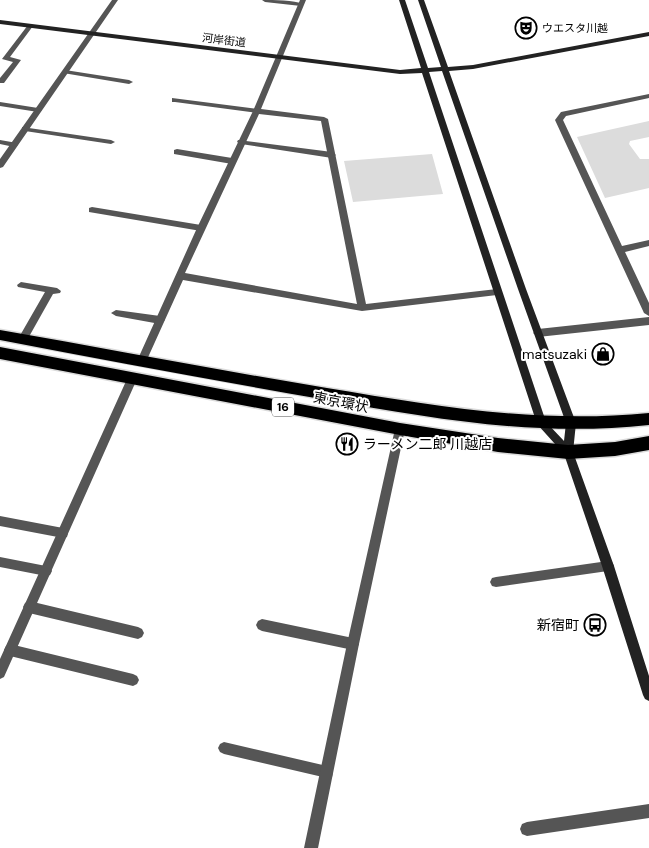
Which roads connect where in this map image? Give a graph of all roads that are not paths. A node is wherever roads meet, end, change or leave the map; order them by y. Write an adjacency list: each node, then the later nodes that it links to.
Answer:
1 (115, 0): 8 (street)
2 (265, 0): 5 (street)
3 (402, 0): 13 (street)
4 (421, 0): 11 (street)
5 (302, 2): 10 (street)
6 (0, 22): 7 (street, 河岸街道)
7 (30, 26): 8 (street, 河岸街道); 14 (street)
8 (92, 34): 10 (street, 河岸街道); 12 (street)
9 (649, 34): 11 (street, 河岸街道)
10 (280, 58): 13 (street, 河岸街道); 20 (street)
11 (445, 70): 13 (street, 河岸街道); 42 (street)
12 (65, 72): 15 (street); 19 (street)
13 (426, 72): 36 (street)
14 (1, 81)
15 (129, 82)
16 (649, 96): 33 (street)
17 (175, 100): 20 (street)
18 (0, 104): 19 (street)
19 (38, 110): 21 (street)
20 (257, 111): 24 (street); 27 (street)
21 (26, 129): 23 (street); 25 (street)
22 (0, 142): 25 (street)
23 (110, 142)
24 (241, 142): 27 (street); 28 (street)
25 (14, 145): 29 (street)
26 (177, 152): 28 (street)
27 (332, 155): 37 (street)
28 (232, 161): 31 (street)
29 (0, 165)
30 (92, 210): 31 (street)
31 (201, 228): 34 (street)
32 (649, 242): 33 (street)
33 (619, 250): 39 (street)
34 (181, 276): 37 (street); 40 (street)
35 (21, 286): 44 (street)
36 (497, 292): 37 (street); 49 (street)
37 (362, 308)
38 (116, 313): 40 (street)
39 (649, 313)
40 (160, 320): 46 (street)
41 (649, 321): 42 (street)
42 (538, 332): 50 (street)
43 (0, 334): 44 (highway, 東京環状 / 16)
44 (23, 339): 46 (highway, 東京環状 / 16)
45 (1, 355): 47 (highway, 東京環状 / 16)
46 (142, 361): 49 (highway, 東京環状 / 16)
47 (132, 379): 51 (highway, 東京環状 / 16); 55 (street)
48 (649, 419): 50 (highway, 東京環状 / 16)
49 (542, 424): 50 (highway, 東京環状 / 16); 53 (street)
50 (571, 424): 53 (street)
51 (400, 429): 53 (highway, 東京環状 / 16); 63 (street)
52 (649, 443): 53 (highway, 東京環状 / 16)
53 (568, 452): 57 (street)
54 (0, 521): 55 (street)
55 (62, 533): 58 (street)
56 (0, 562): 58 (street)
57 (608, 566): 59 (street); 67 (street)
58 (46, 571): 60 (street)
59 (496, 582)
60 (29, 607): 62 (street); 64 (street)
61 (262, 625): 63 (street)
62 (138, 633)
63 (353, 644): 69 (street)
64 (10, 650): 65 (street); 66 (street)
65 (0, 673)
66 (133, 680)
67 (649, 695)
68 (224, 748): 69 (street)
69 (327, 772): 72 (street)
70 (649, 811): 71 (street)
71 (527, 830)
72 (311, 848)

